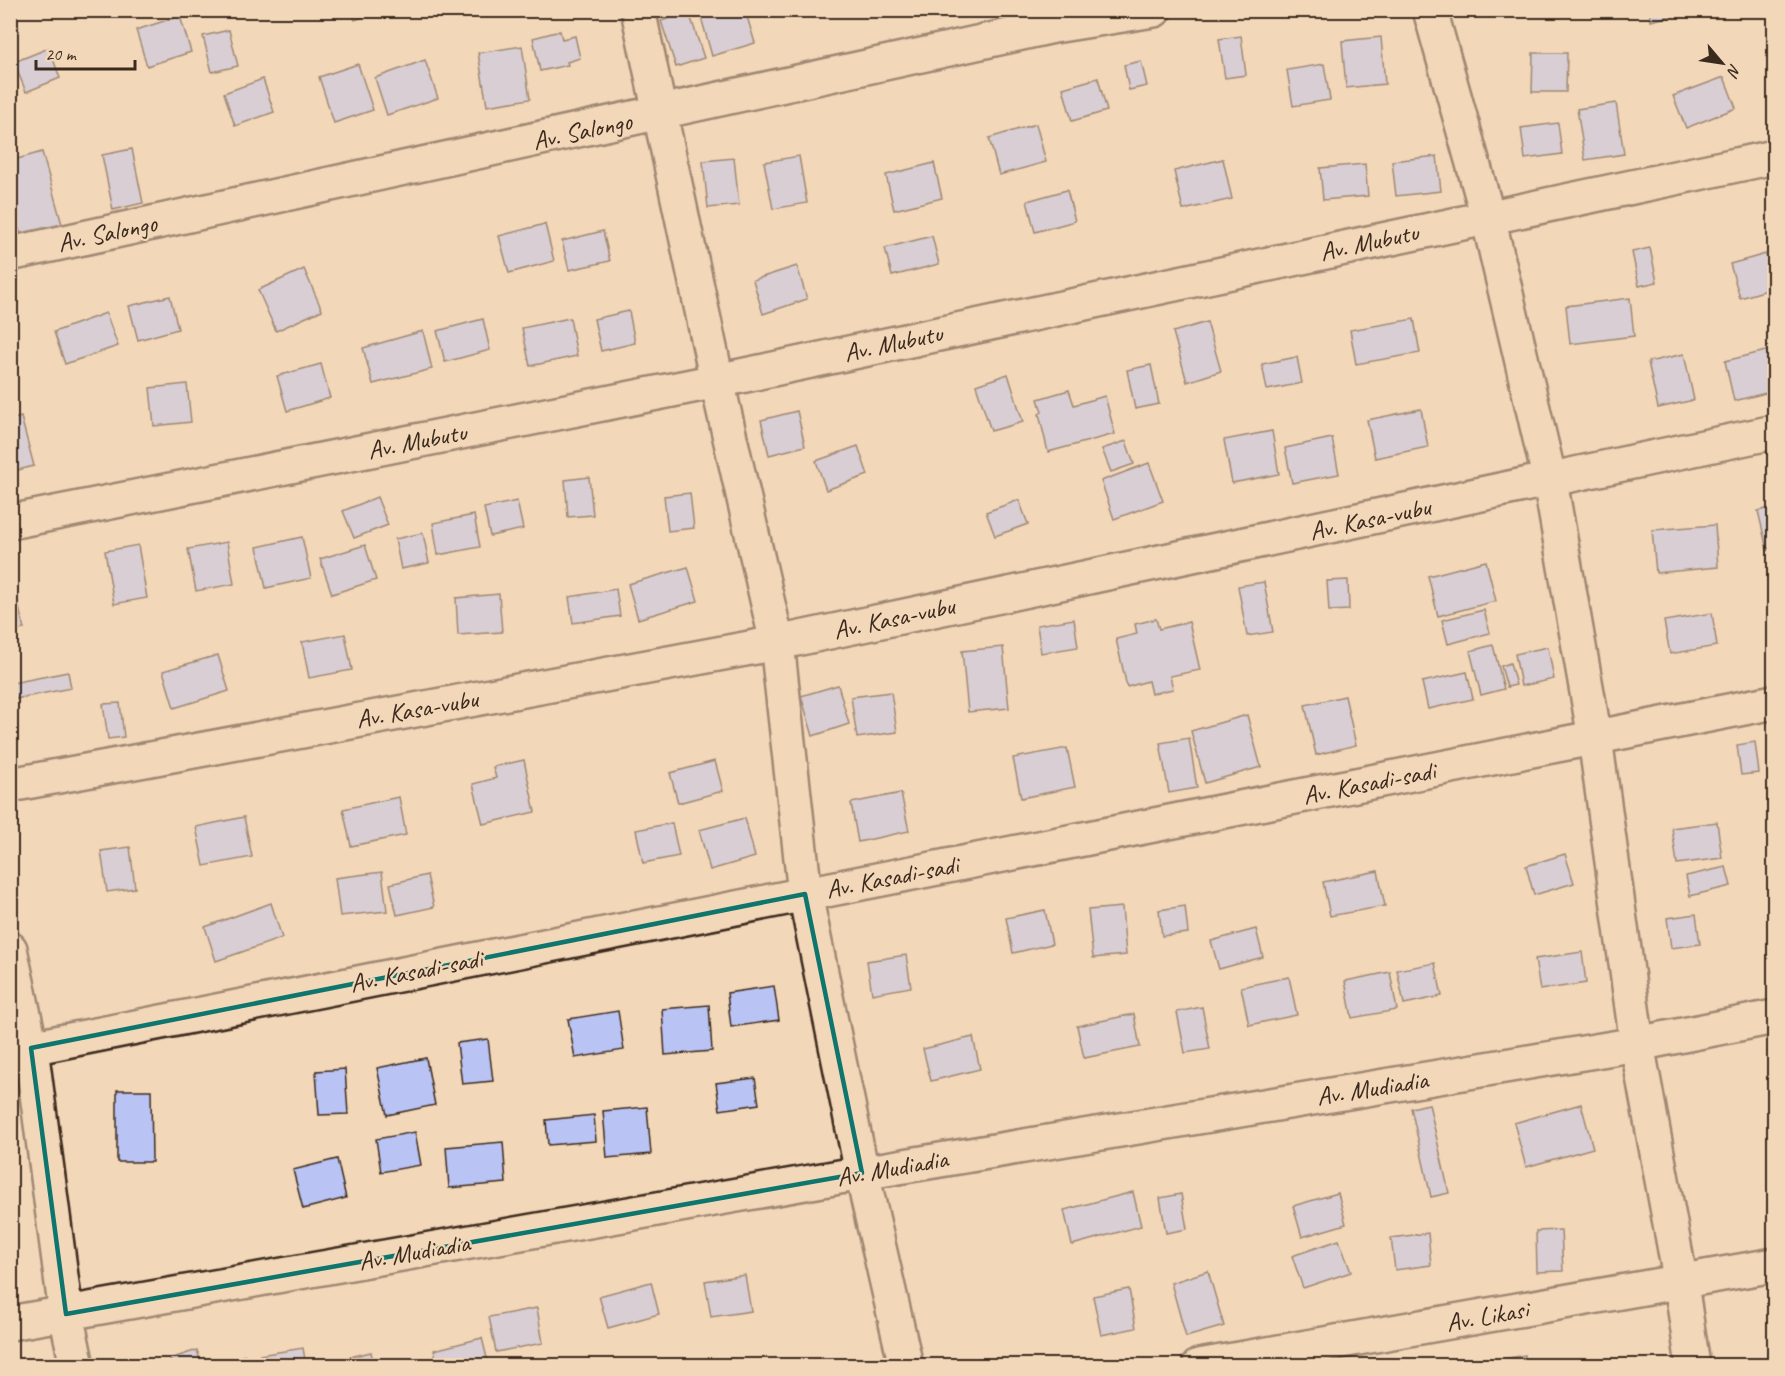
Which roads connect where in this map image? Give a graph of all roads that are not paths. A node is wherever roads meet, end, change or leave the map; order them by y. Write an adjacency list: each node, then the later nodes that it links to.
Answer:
1 (639, 10): 4 (street)
2 (1154, 10): 4 (street, Av. Salongo)
3 (1430, 10): 6 (street)
4 (659, 114): 7 (street, Av. Salongo); 8 (street)
5 (1774, 157): 6 (street, Av. Mubutu)
6 (1488, 217): 8 (street, Av. Mubutu); 10 (street)
7 (10, 254)
8 (717, 381): 11 (street, Av. Mubutu); 12 (street)
9 (1774, 432): 10 (street, Av. Kasa-vubu)
10 (1550, 481): 12 (street, Av. Kasa-vubu); 14 (street)
11 (10, 522)
12 (777, 643): 15 (street, Av. Kasa-vubu); 16 (street)
13 (1774, 702): 14 (street, Av. Kasadi-sadi)
14 (1595, 738): 16 (street, Av. Kasadi-sadi); 19 (street)
15 (10, 784)
16 (805, 894): 20 (street, Av. Kasadi-sadi); 21 (street)
17 (10, 949): 20 (street)
18 (1774, 1017): 19 (street, Av. Mudiadia)
19 (1637, 1044): 21 (street, Av. Mudiadia); 23 (street)
20 (21, 1050): 24 (street)
21 (862, 1173): 24 (street, Av. Mudiadia); 27 (street)
22 (1774, 1265): 23 (street, Av. Likasi)
23 (1681, 1283): 28 (street, Av. Likasi); 29 (street)
24 (66, 1314): 25 (street, Av. Mudiadia); 26 (street)
25 (10, 1323)
26 (77, 1365)
27 (906, 1365)
28 (1199, 1365)
29 (1693, 1365)

